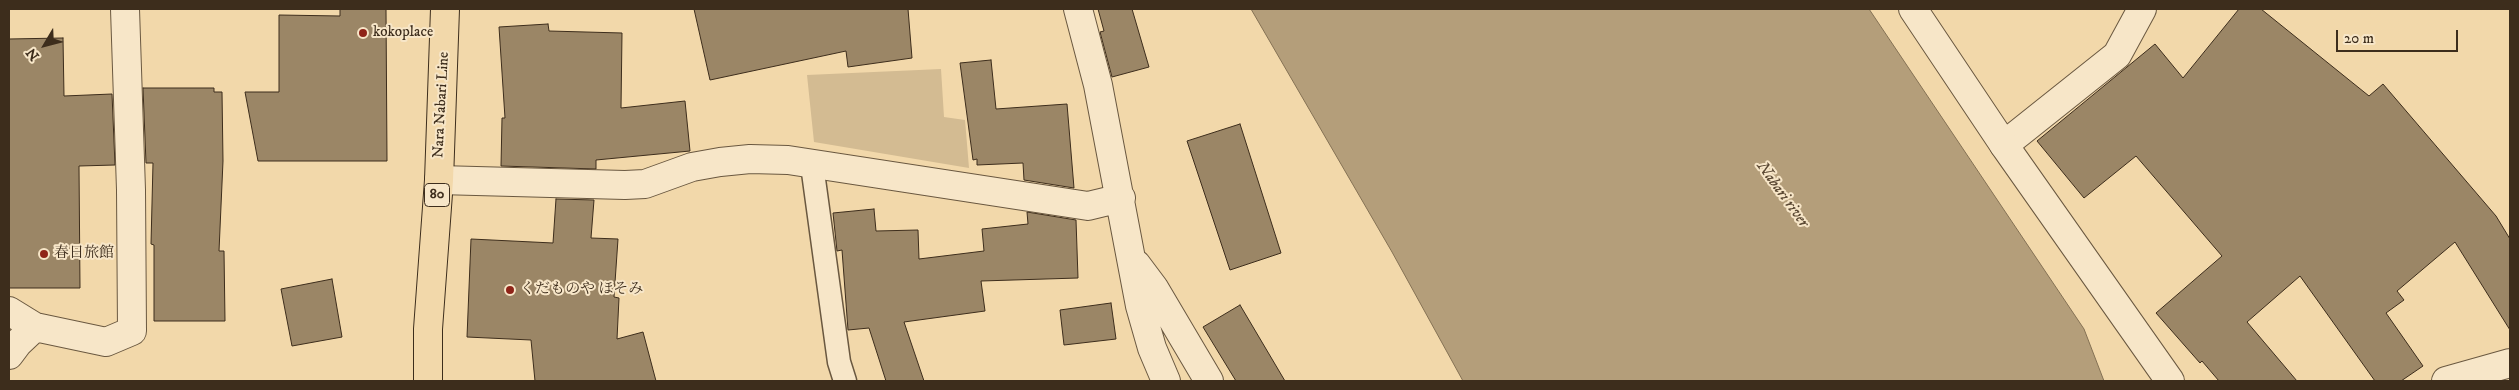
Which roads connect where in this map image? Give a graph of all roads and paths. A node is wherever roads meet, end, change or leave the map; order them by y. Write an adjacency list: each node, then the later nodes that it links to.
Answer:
1 (125, 9): 12 (street)
2 (445, 9): 8 (main road, Nara Nabari Line / 80)
3 (1078, 9): 9 (street)
4 (1913, 9): 6 (street)
5 (2142, 9): 6 (street)
6 (2004, 145): 19 (street)
7 (812, 165): 8 (street); 9 (street); 16 (lane)
8 (438, 180): 15 (main road, Nara Nabari Line / 80)
9 (1121, 198): 10 (street)
10 (1131, 257): 17 (street); 18 (street)
11 (9, 311): 12 (street)
12 (35, 327): 13 (street)
13 (9, 355)
14 (2510, 363): 20 (street)
15 (428, 381)
16 (845, 381)
17 (1166, 381)
18 (1209, 381)
19 (2170, 381)
20 (2446, 381)

